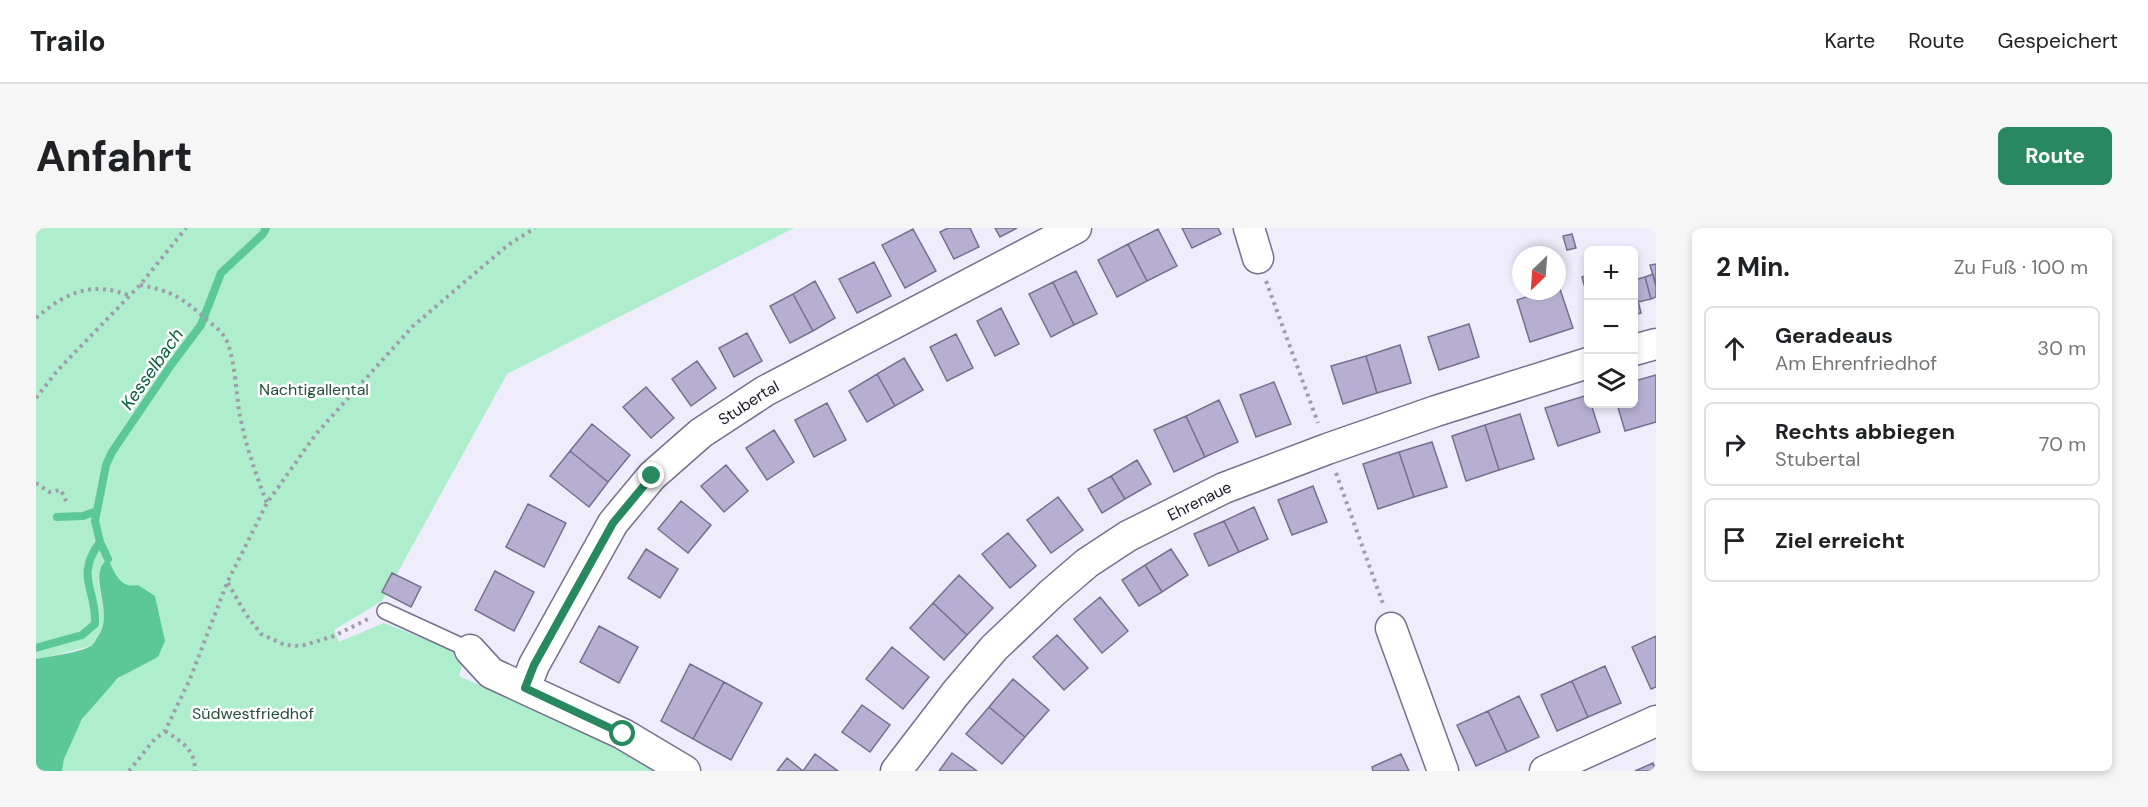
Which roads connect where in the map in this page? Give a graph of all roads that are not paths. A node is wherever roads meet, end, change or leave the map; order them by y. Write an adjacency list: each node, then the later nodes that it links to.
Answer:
1 (1076, 228): 10 (street, Stubertal)
2 (1249, 228): 3 (street)
3 (1258, 258)
4 (1656, 344): 5 (street)
5 (1638, 349)
6 (1584, 364): 13 (street, Ehrenaue)
7 (385, 611): 9 (lane)
8 (1391, 628): 14 (street)
9 (470, 650): 10 (street)
10 (525, 688): 12 (street)
11 (1656, 721): 15 (street)
12 (685, 771)
13 (896, 771)
14 (1443, 771)
15 (1545, 771)

